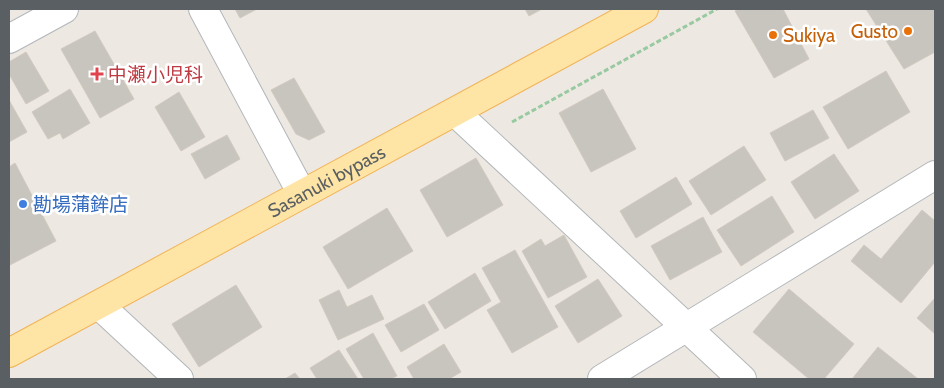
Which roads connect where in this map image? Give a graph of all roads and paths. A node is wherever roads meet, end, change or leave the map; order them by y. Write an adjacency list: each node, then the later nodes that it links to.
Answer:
1 (64, 9): 5 (street)
2 (203, 9): 9 (street)
3 (644, 9): 6 (main road, Sasanuki bypass)
4 (716, 9): 7 (path)
5 (9, 39)
6 (455, 112): 9 (main road, Sasanuki bypass); 11 (street)
7 (508, 124)
8 (934, 178): 11 (street)
9 (302, 194): 10 (main road, Sasanuki bypass)
10 (99, 305): 12 (main road, Sasanuki bypass); 13 (street)
11 (686, 327): 14 (street); 15 (street)
12 (9, 353)
13 (179, 379)
14 (602, 379)
15 (742, 379)

